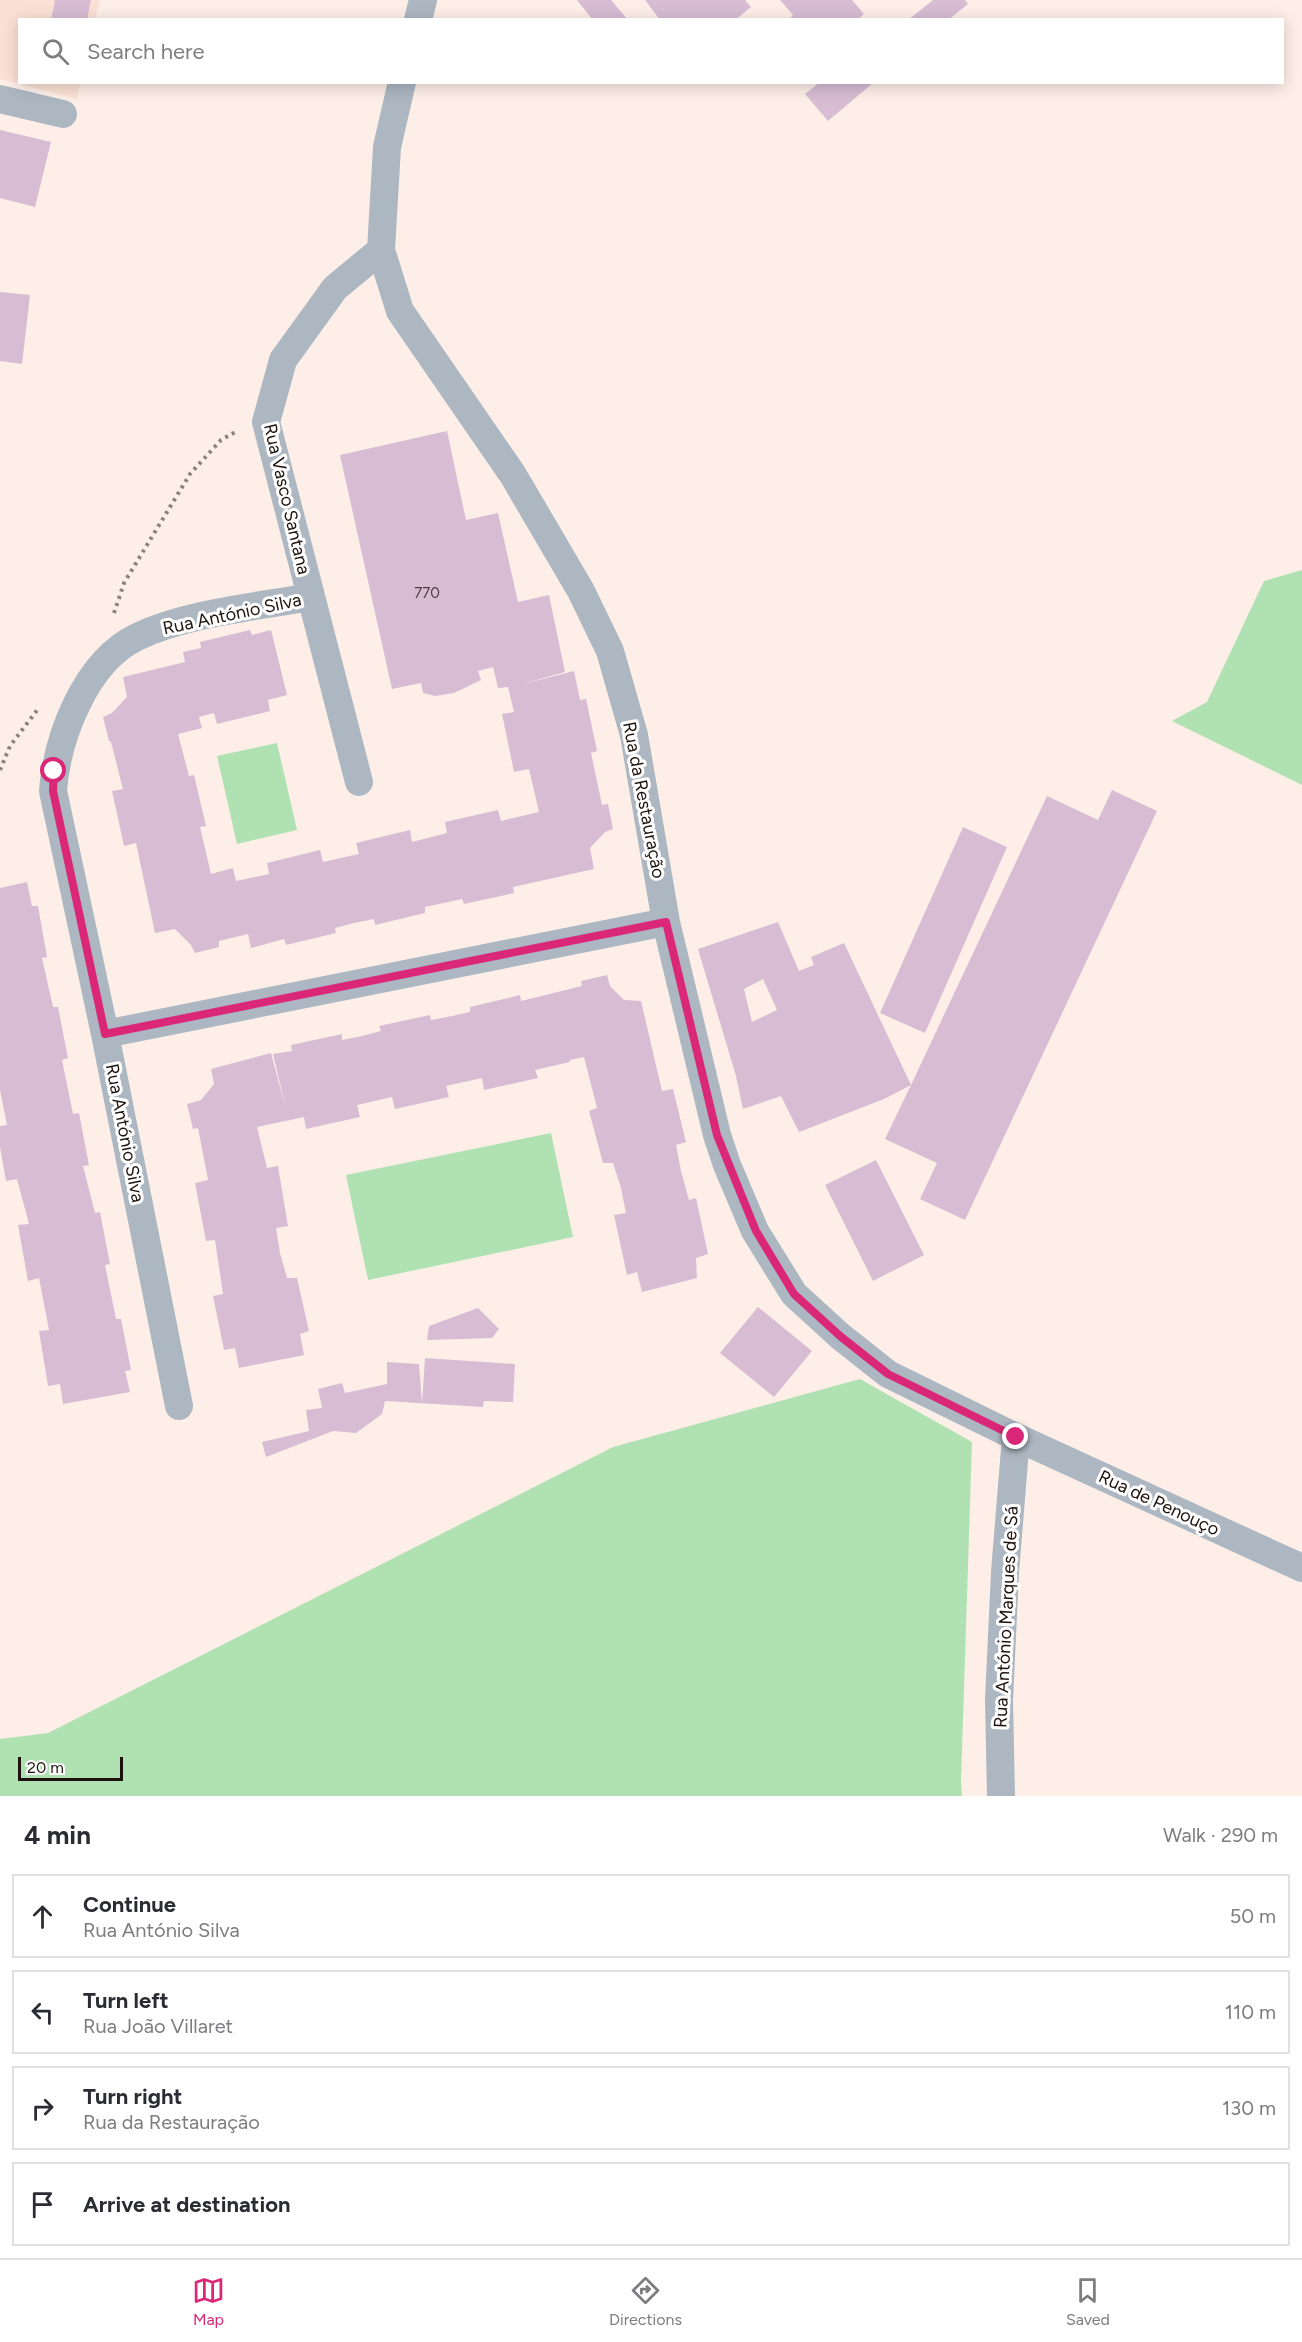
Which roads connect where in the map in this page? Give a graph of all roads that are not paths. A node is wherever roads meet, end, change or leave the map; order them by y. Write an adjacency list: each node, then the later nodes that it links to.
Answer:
1 (423, 0): 2 (street)
2 (418, 18)
3 (402, 84): 6 (street, Rua da Restauração)
4 (0, 99): 5 (street)
5 (63, 114)
6 (381, 250): 7 (street, Rua Vasco Santana); 9 (street, Rua da Restauração)
7 (310, 597): 8 (street, Rua Vasco Santana); 10 (street, Rua António Silva)
8 (359, 782)
9 (666, 922): 10 (street); 12 (street, Rua da Restauração)
10 (105, 1034): 11 (street, Rua António Silva)
11 (178, 1406)
12 (1016, 1437): 13 (street, Rua de Penouço); 14 (street, Rua António Marques de Sá)
13 (1302, 1569)
14 (1002, 1796)

